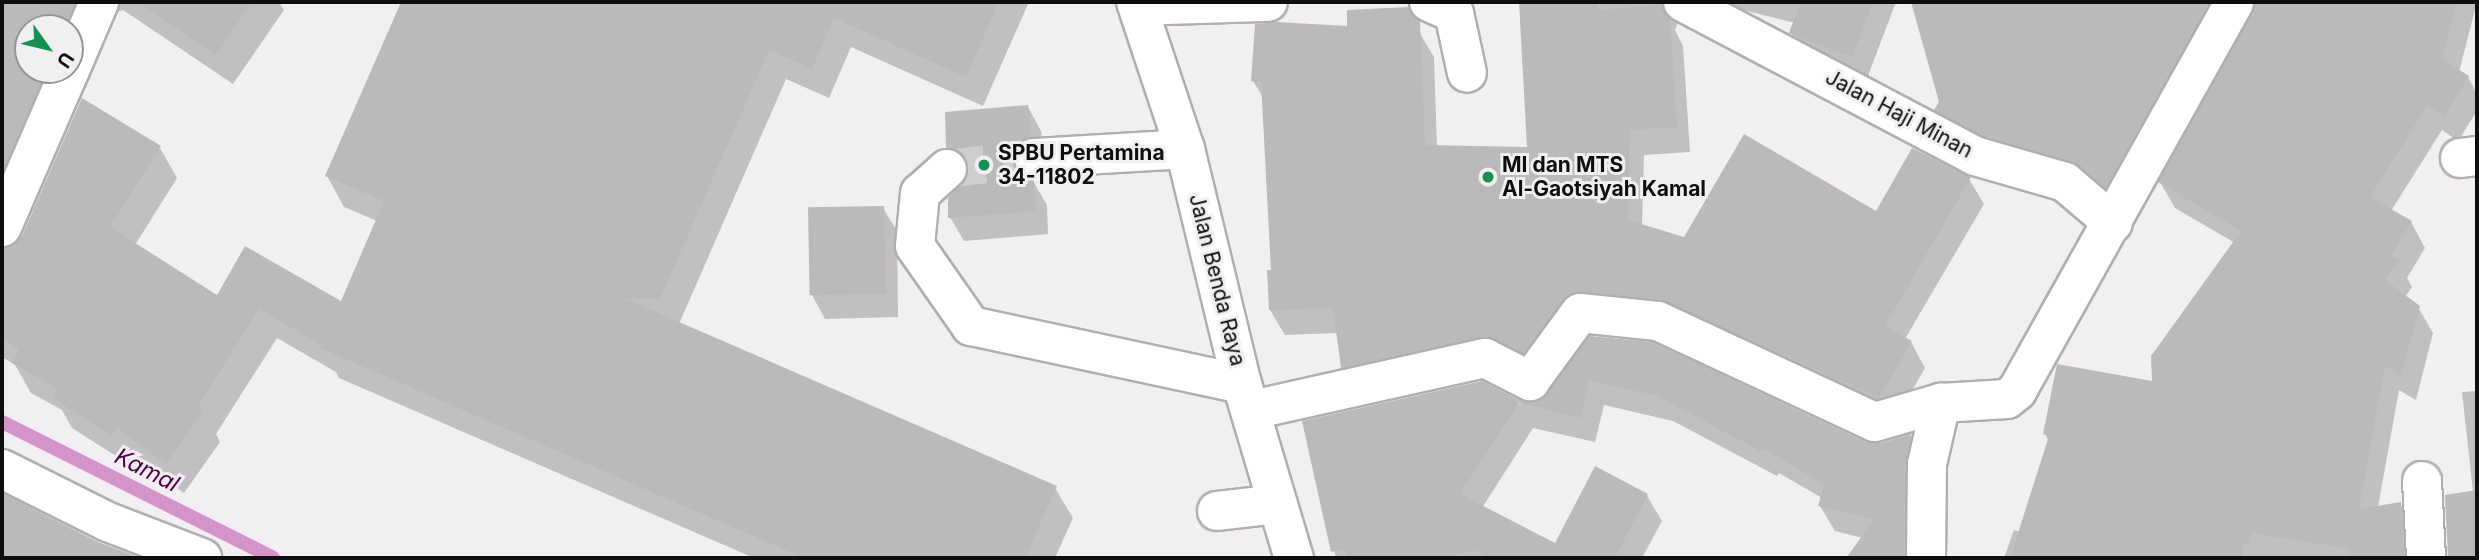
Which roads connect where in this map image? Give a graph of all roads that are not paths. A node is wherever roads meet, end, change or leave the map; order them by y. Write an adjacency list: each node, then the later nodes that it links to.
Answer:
1 (99, 2): 7 (street)
2 (1268, 2): 6 (street)
3 (1429, 2): 8 (street)
4 (1686, 2): 13 (street, Jalan Haji Minan)
5 (2234, 2): 13 (street)
6 (1137, 4): 10 (street, Jalan Benda Raya)
7 (84, 37)
8 (1466, 73)
9 (64, 84): 14 (street)
10 (1185, 149): 11 (street); 15 (street, Jalan Benda Raya)
11 (1034, 158)
12 (947, 169): 15 (street)
13 (2113, 223): 16 (street)
14 (2, 227)
15 (1238, 391): 16 (street); 20 (street, Jalan Benda Raya)
16 (1941, 403): 21 (street)
17 (2, 469): 19 (street)
18 (2422, 481): 22 (street)
19 (202, 558)
20 (1294, 558)
21 (1926, 558)
22 (2426, 558)

